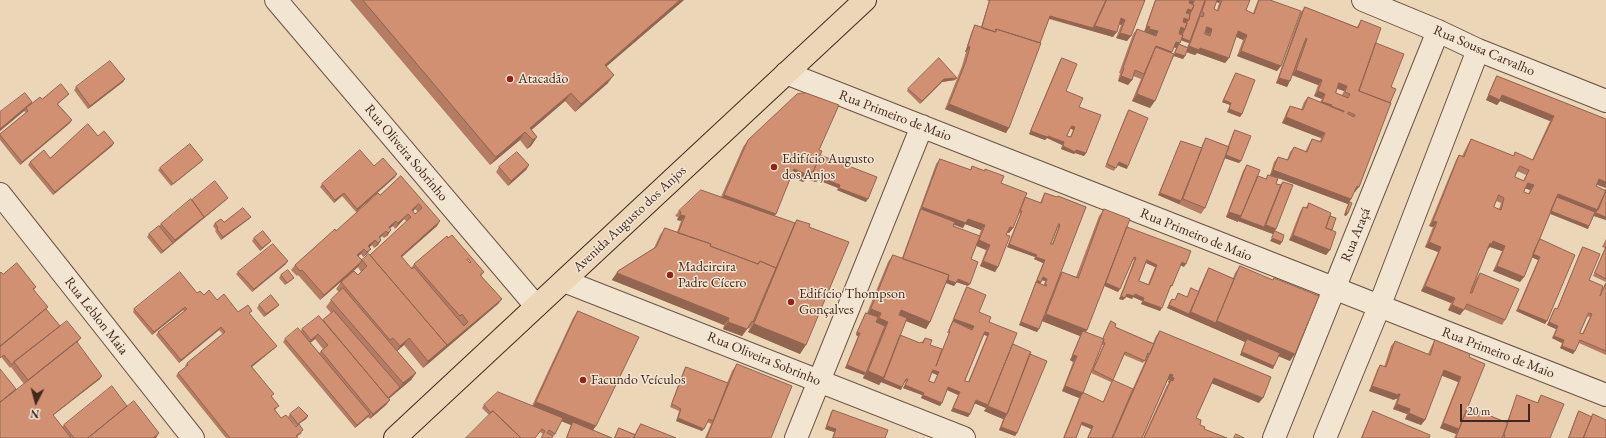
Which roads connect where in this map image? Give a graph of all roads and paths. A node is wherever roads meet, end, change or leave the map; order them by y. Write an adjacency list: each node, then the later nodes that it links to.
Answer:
1 (276, 0): 12 (street, Rua Oliveira Sobrinho)
2 (865, 0): 6 (main road, Avenida Augusto dos Anjos)
3 (1363, 0): 4 (street, Rua Sousa Carvalho)
4 (1438, 31): 5 (street, Rua Sousa Carvalho); 11 (street, Rua Araçá)
5 (1478, 50): 7 (street, Rua Sousa Carvalho); 13 (street)
6 (786, 73): 8 (street, Rua Primeiro de Maio); 10 (main road, Avenida Augusto dos Anjos)
7 (1606, 101)
8 (922, 126): 11 (street, Rua Primeiro de Maio); 14 (street)
9 (0, 194): 16 (street, Rua Leblon Maia)
10 (564, 280): 12 (main road, Avenida Augusto dos Anjos); 14 (street, Rua Oliveira Sobrinho)
11 (1335, 289): 13 (street, Rua Primeiro de Maio); 20 (street, Rua Araçá)
12 (536, 306): 17 (main road, Avenida Augusto dos Anjos)
13 (1379, 307): 15 (street, Rua Primeiro de Maio); 21 (street)
14 (819, 381): 18 (street); 19 (street, Rua Oliveira Sobrinho)
15 (1606, 396)
16 (193, 438)
17 (395, 438)
18 (796, 438)
19 (964, 438)
20 (1274, 438)
21 (1325, 438)

